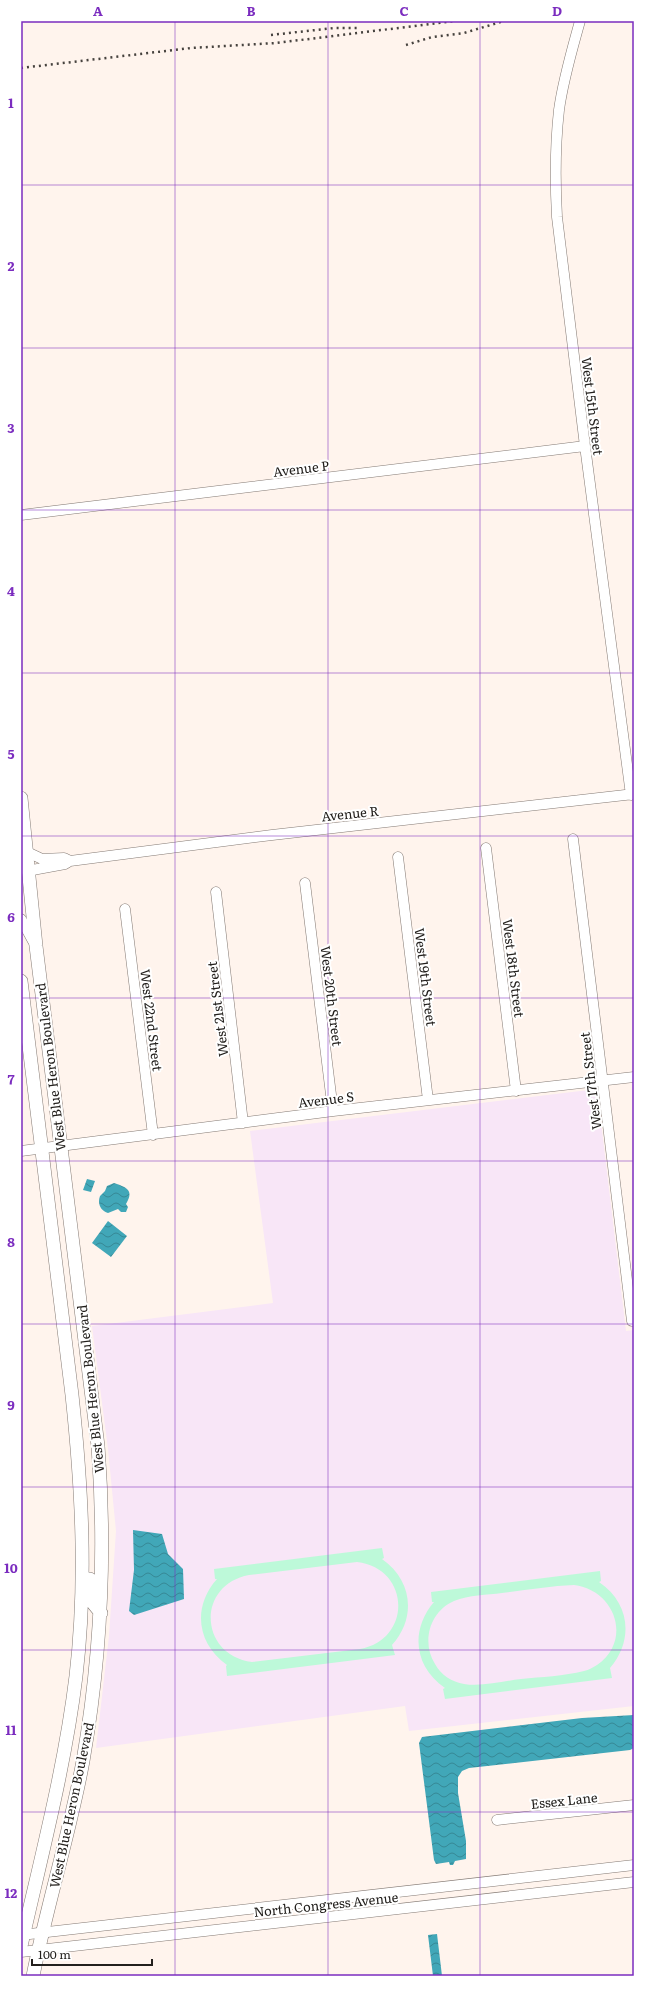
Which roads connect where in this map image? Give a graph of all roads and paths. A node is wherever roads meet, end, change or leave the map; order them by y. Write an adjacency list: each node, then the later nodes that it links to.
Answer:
1 (580, 21): 2 (street, West 15th Street)
2 (585, 446): 3 (street, Avenue P); 4 (street, West 15th Street)
3 (21, 515)
4 (633, 795): 10 (street, Avenue R)
5 (21, 798): 8 (main road, West Blue Heron Boulevard)
6 (573, 838): 19 (street, West 17th Street)
7 (486, 848): 20 (street, West 18th Street)
8 (25, 851): 10 (street, Avenue R); 11 (main road, West Blue Heron Boulevard)
9 (398, 857): 21 (street, West 19th Street)
10 (70, 861): 11 (street, Avenue R)
11 (27, 871): 16 (main road, West Blue Heron Boulevard)
12 (305, 883): 22 (street, West 20th Street)
13 (216, 892): 23 (street, West 21st Street)
14 (125, 909): 24 (street, West 22nd Street)
15 (21, 919): 16 (street)
16 (36, 946): 25 (main road, West Blue Heron Boulevard)
17 (21, 981): 26 (main road, West Blue Heron Boulevard)
18 (634, 1077): 19 (street, Avenue S)
19 (603, 1081): 20 (street, Avenue S); 28 (street, West 17th Street)
20 (516, 1091): 21 (street, Avenue S)
21 (428, 1100): 22 (street, Avenue S)
22 (334, 1111): 23 (street, Avenue S)
23 (244, 1123): 24 (street, Avenue S)
24 (153, 1135): 25 (street, Avenue S)
25 (60, 1146): 26 (street, Avenue S); 30 (main road, West Blue Heron Boulevard)
26 (42, 1149): 27 (street, Avenue S); 29 (main road, West Blue Heron Boulevard)
27 (21, 1151)
28 (633, 1321)
29 (80, 1485): 30 (main road); 31 (main road, West Blue Heron Boulevard)
30 (101, 1613): 32 (main road, West Blue Heron Boulevard)
31 (80, 1625): 32 (main road); 38 (main road, West Blue Heron Boulevard)
32 (98, 1645): 37 (main road, West Blue Heron Boulevard)
33 (634, 1805): 34 (street, Essex Lane)
34 (497, 1820)
35 (634, 1865): 37 (street, North Congress Avenue)
36 (634, 1882): 39 (street, North Congress Avenue)
37 (43, 1932): 38 (street, North Congress Avenue); 39 (main road, West Blue Heron Boulevard)
38 (22, 1938)
39 (38, 1950): 40 (street, North Congress Avenue); 41 (main road, West Blue Heron Boulevard)
40 (21, 1952)
41 (33, 1976)

